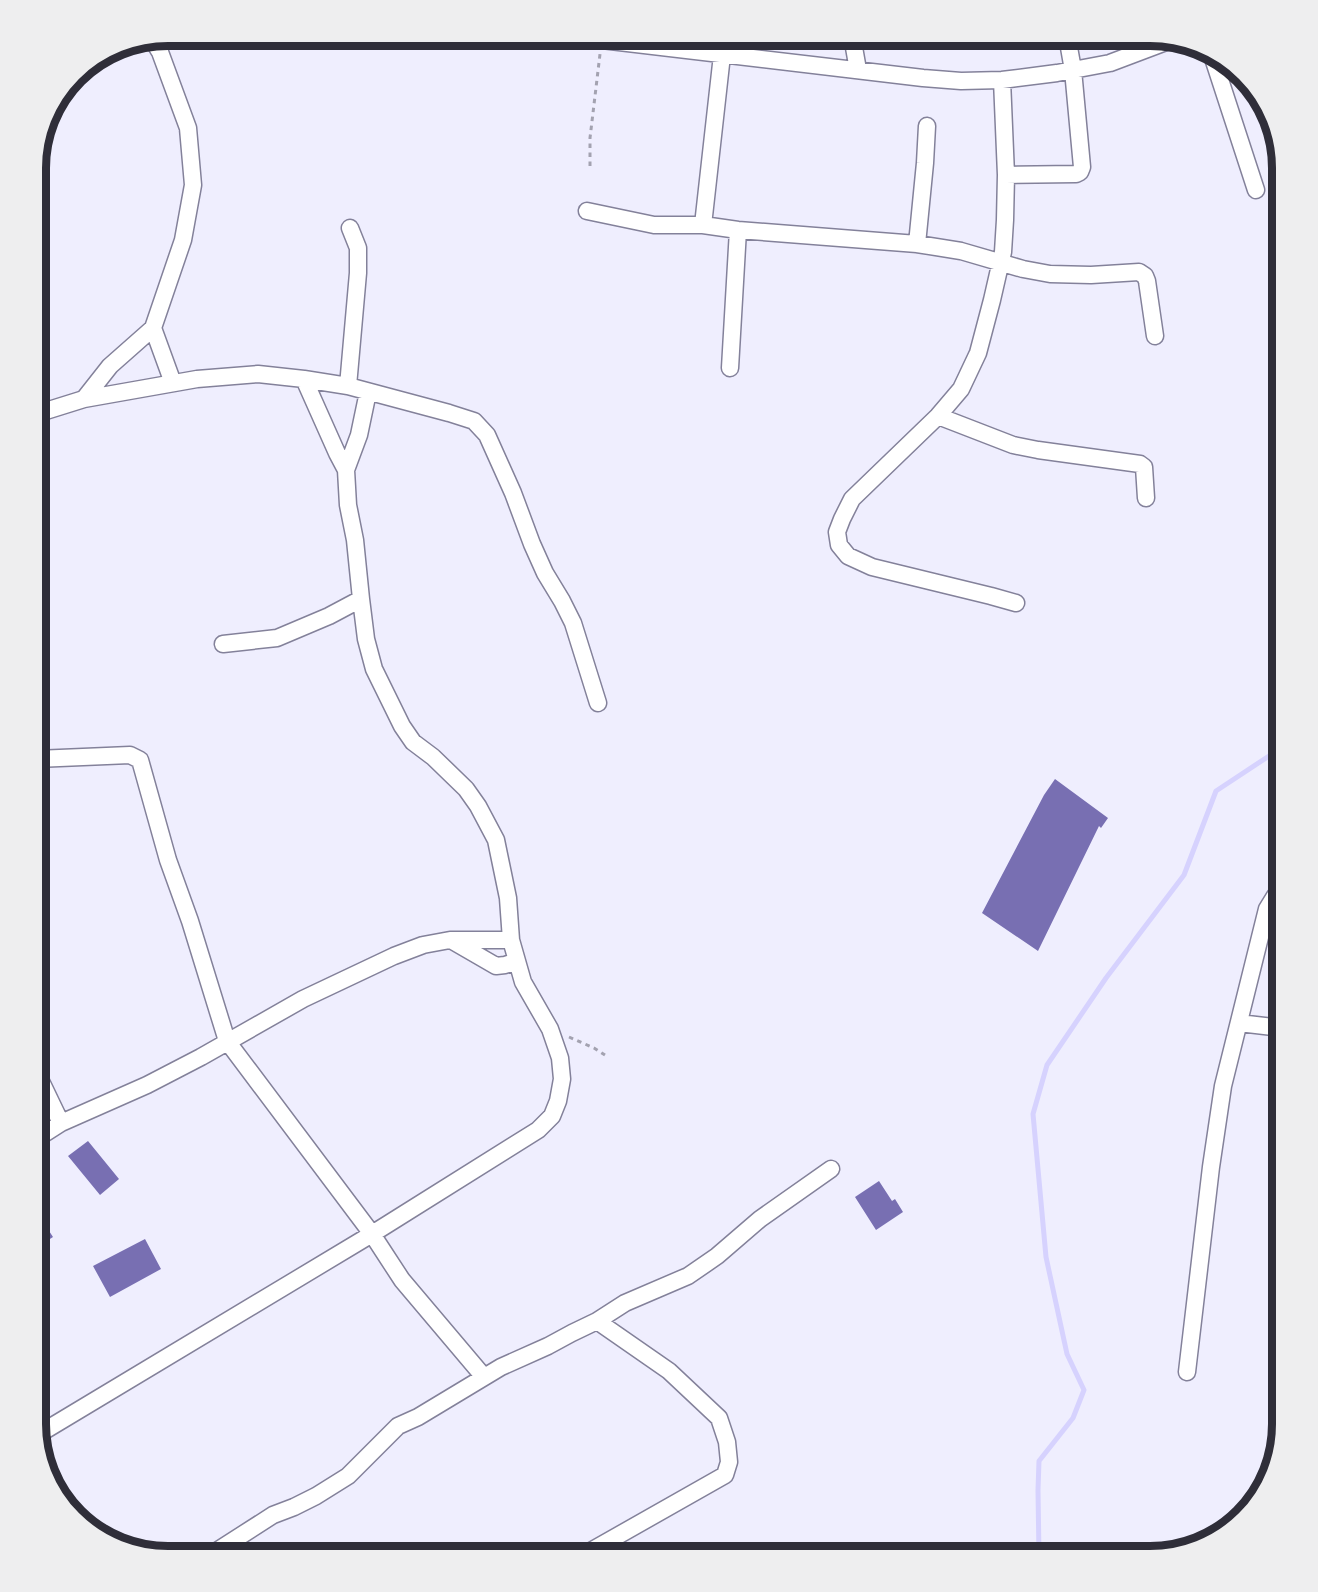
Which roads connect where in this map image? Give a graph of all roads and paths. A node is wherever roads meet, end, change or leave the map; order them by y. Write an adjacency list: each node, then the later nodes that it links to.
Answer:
1 (157, 47): 22 (street)
2 (602, 47): 13 (path)
3 (666, 47): 7 (street)
4 (854, 47): 9 (street)
5 (1069, 47): 10 (street)
6 (1152, 47): 10 (street)
7 (722, 55): 9 (street); 17 (street)
8 (1216, 67): 15 (street)
9 (858, 70): 11 (street)
10 (1073, 70): 11 (street); 14 (street)
11 (1002, 80): 14 (street)
12 (927, 126): 20 (street)
13 (590, 166)
14 (1006, 175): 21 (street)
15 (1256, 190)
16 (586, 211): 17 (street)
17 (704, 225): 19 (street)
18 (350, 228): 27 (street)
19 (738, 230): 20 (street); 24 (street)
20 (916, 244): 21 (street)
21 (1001, 263): 23 (street); 31 (street)
22 (153, 328): 26 (street); 29 (street)
23 (1155, 336)
24 (730, 368)
25 (304, 379): 26 (street); 27 (street); 32 (street)
26 (173, 383): 29 (street)
27 (348, 386): 28 (street)
28 (368, 392): 32 (street); 37 (street)
29 (84, 399): 30 (street)
30 (47, 411)
31 (938, 416): 33 (street); 35 (street)
32 (346, 470): 34 (street)
33 (1146, 498)
34 (361, 598): 36 (street); 41 (street)
35 (1016, 603)
36 (223, 644)
37 (598, 703)
38 (47, 759): 46 (street)
39 (1272, 901): 43 (street)
40 (450, 940): 41 (street); 42 (street); 46 (street)
41 (511, 940): 42 (street)
42 (517, 961): 45 (street)
43 (1239, 1023): 44 (street); 54 (street)
44 (1272, 1027)
45 (550, 1029): 47 (path); 52 (street)
46 (227, 1041): 49 (street); 52 (street)
47 (605, 1055)
48 (46, 1092): 49 (street)
49 (61, 1123): 50 (street)
50 (46, 1132)
51 (831, 1169): 53 (street)
52 (372, 1234): 55 (street); 56 (street)
53 (597, 1321): 55 (street); 58 (street)
54 (1187, 1372)
55 (484, 1377): 57 (street)
56 (47, 1429)
57 (226, 1546)
58 (600, 1546)

